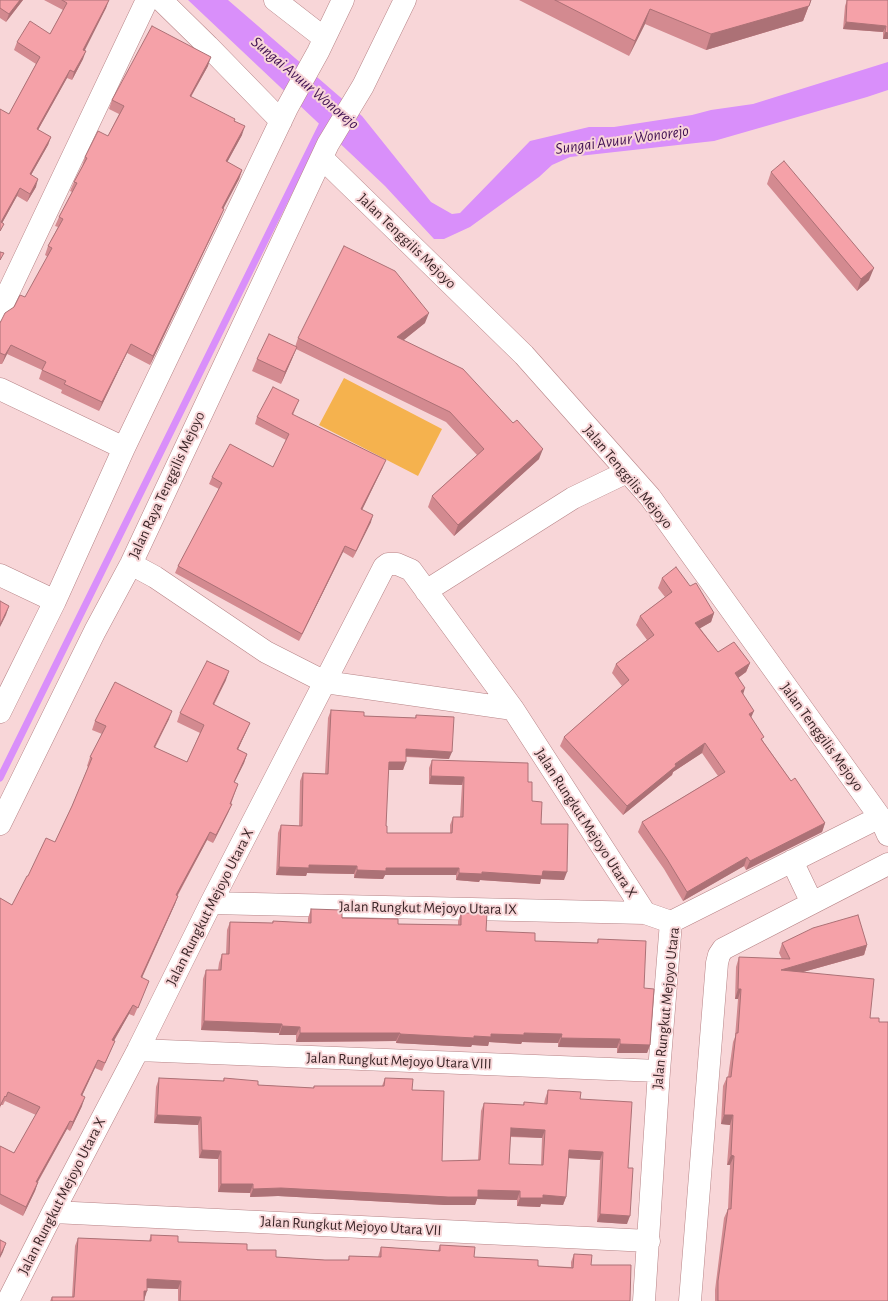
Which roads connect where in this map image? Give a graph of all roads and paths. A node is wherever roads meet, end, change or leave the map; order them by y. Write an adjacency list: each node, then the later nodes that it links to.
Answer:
1 (147, 0): 9 (street)
2 (161, 0): 7 (street)
3 (275, 0): 6 (street)
4 (343, 0): 6 (street)
5 (405, 0): 8 (street, Jalan Raya Tenggilis Mejoyo)
6 (321, 45): 7 (street)
7 (284, 115): 11 (street)
8 (325, 151): 12 (street, Jalan Tenggilis Mejoyo); 13 (street, Jalan Raya Tenggilis Mejoyo)
9 (0, 310)
10 (0, 389): 11 (street)
11 (124, 448): 16 (street)
12 (627, 472): 15 (street); 21 (street, Jalan Tenggilis Mejoyo)
13 (131, 564): 17 (street); 20 (street, Jalan Raya Tenggilis Mejoyo)
14 (0, 575): 16 (street)
15 (426, 591): 17 (street, Jalan Rungkut Mejoyo Utara X); 18 (street, Jalan Rungkut Mejoyo Utara X)
16 (55, 600): 19 (street)
17 (325, 682): 18 (street); 24 (street, Jalan Rungkut Mejoyo Utara X)
18 (513, 709): 26 (street, Jalan Rungkut Mejoyo Utara X)
19 (0, 712)
20 (0, 824)
21 (884, 826): 22 (street, Jalan Rungkut Mejoyo Utara)
22 (792, 861): 25 (street); 27 (street, Jalan Rungkut Mejoyo Utara)
23 (888, 864): 25 (street)
24 (211, 903): 26 (street, Jalan Rungkut Mejoyo Utara IX); 28 (street, Jalan Rungkut Mejoyo Utara X)
25 (812, 903): 34 (street)
26 (645, 913): 27 (street, Jalan Rungkut Mejoyo Utara X)
27 (671, 922): 29 (street, Jalan Rungkut Mejoyo Utara)
28 (138, 1050): 29 (street, Jalan Rungkut Mejoyo Utara VIII); 30 (street, Jalan Rungkut Mejoyo Utara X)
29 (659, 1072): 31 (street, Jalan Rungkut Mejoyo Utara)
30 (53, 1212): 31 (street, Jalan Rungkut Mejoyo Utara VII); 32 (street, Jalan Rungkut Mejoyo Utara X)
31 (649, 1240): 33 (street, Jalan Rungkut Mejoyo Utara)
32 (8, 1301)
33 (644, 1301)
34 (690, 1301)

